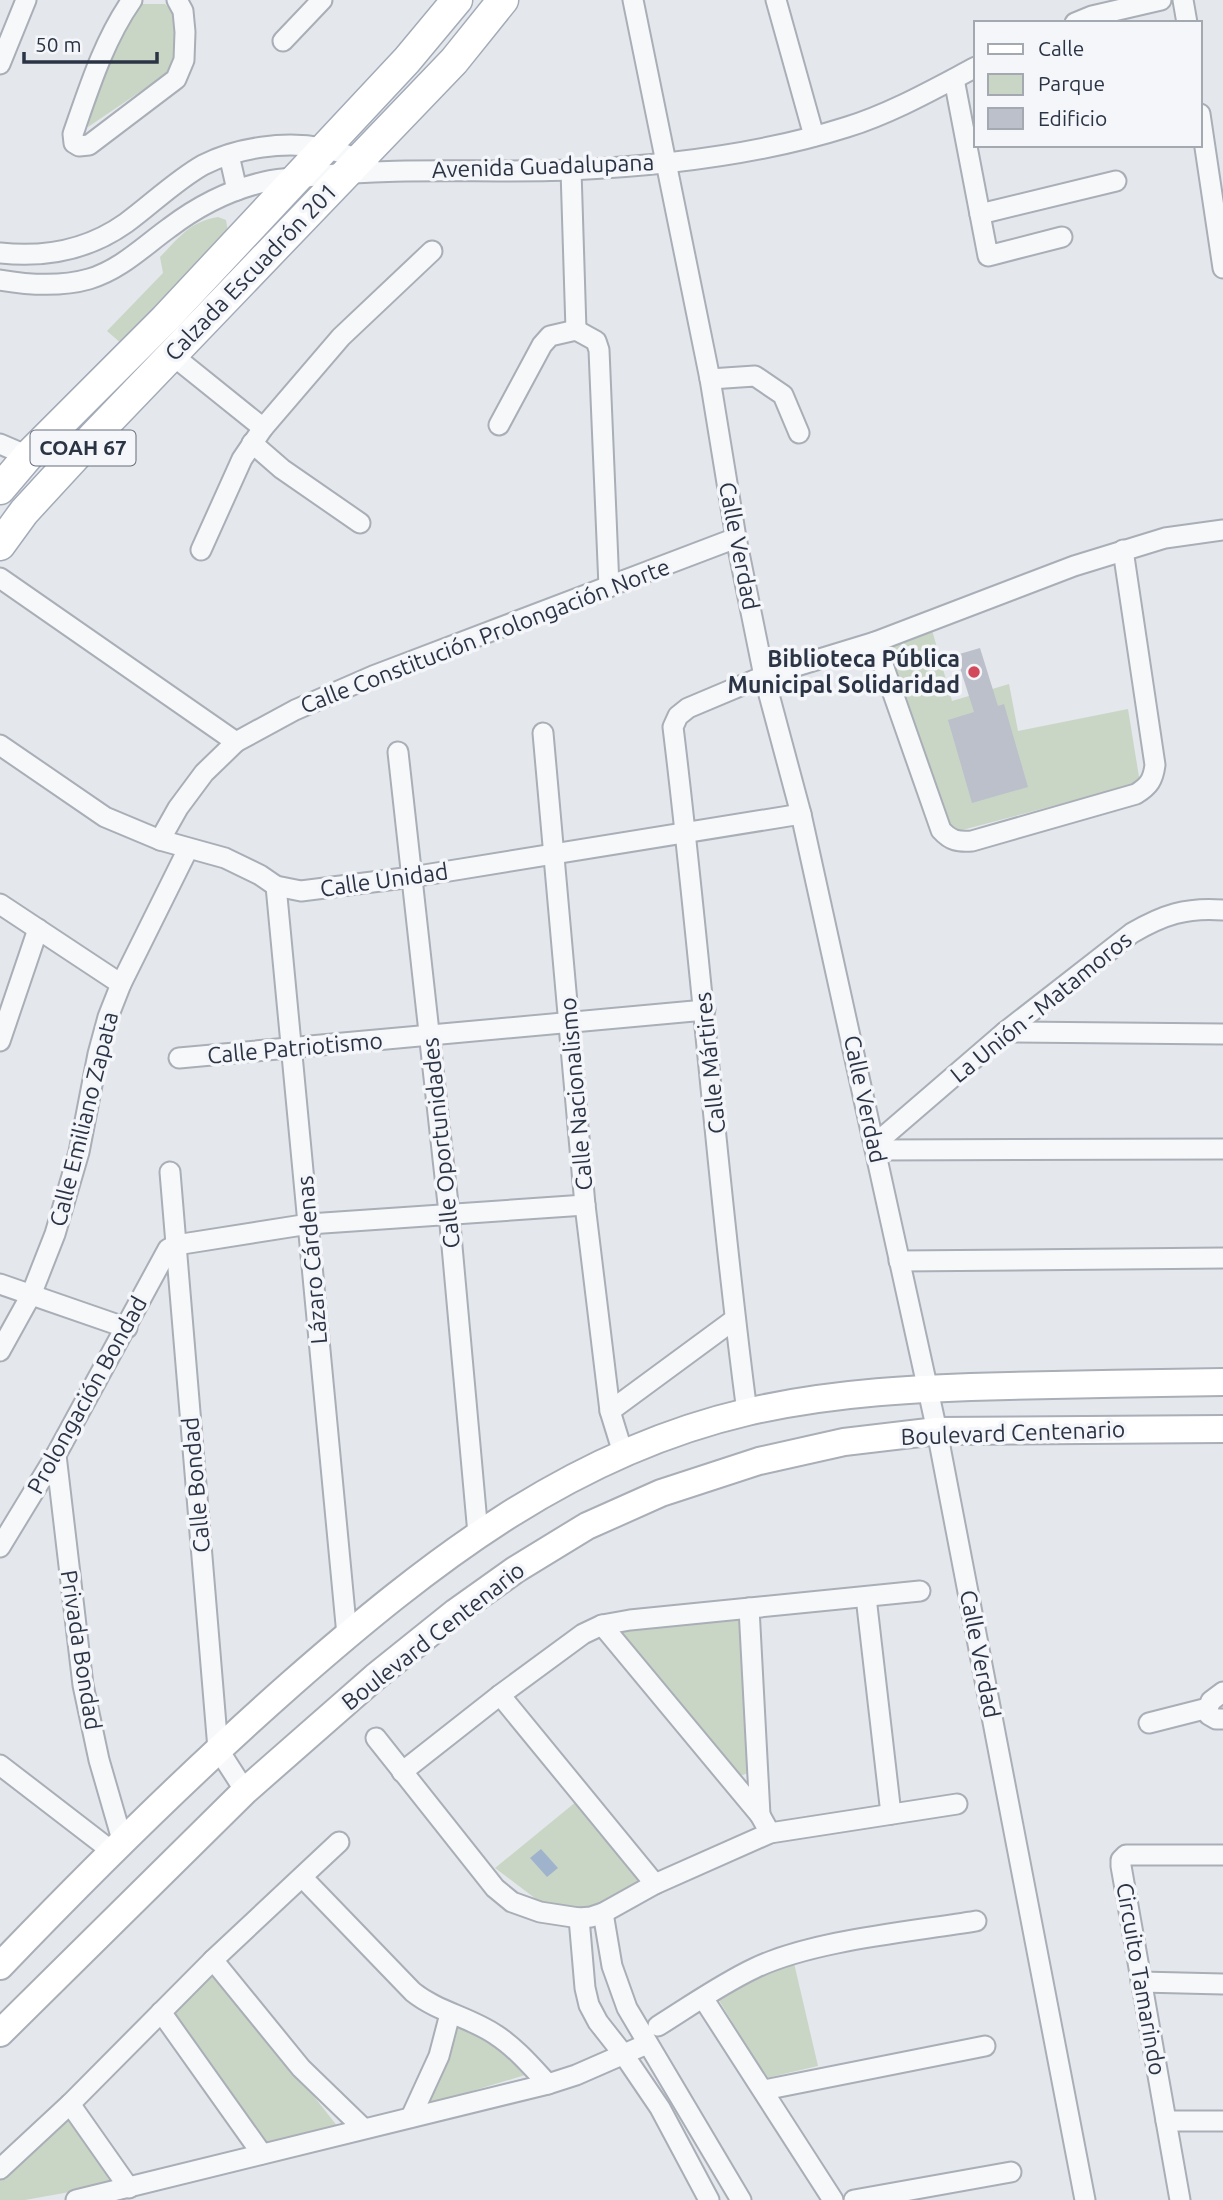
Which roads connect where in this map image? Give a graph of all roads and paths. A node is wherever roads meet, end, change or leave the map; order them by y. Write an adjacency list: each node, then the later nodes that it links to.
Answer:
1 (26, 0): 14 (street)
2 (132, 0): 3 (street)
3 (177, 0)
4 (322, 0): 13 (street)
5 (457, 0): 19 (main road, Calzada Escuadrón 201 / COAH 67)
6 (503, 0): 22 (main road, Calzada Escuadrón 201 / COAH 67)
7 (632, 0): 21 (street, Calle Verdad)
8 (776, 0): 18 (street)
9 (1161, 0): 11 (street)
10 (1183, 0): 12 (street)
11 (1080, 21)
12 (1187, 21)
13 (283, 41)
14 (0, 64)
15 (974, 68): 16 (street, Avenida Guadalupana)
16 (954, 79): 18 (street, Avenida Guadalupana); 27 (street)
17 (1202, 127): 33 (street)
18 (814, 136): 21 (street, Avenida Guadalupana)
19 (324, 148): 20 (street); 22 (street); 24 (main road, Calzada Escuadrón 201 / COAH 67)
20 (229, 155): 26 (street); 28 (street)
21 (665, 162): 23 (street, Avenida Guadalupana); 37 (street, Calle Verdad)
22 (363, 168): 23 (street, Avenida Guadalupana); 24 (street); 36 (main road, Calzada Escuadrón 201 / COAH 67)
23 (571, 170): 35 (street)
24 (296, 178): 26 (street); 36 (main road, Calzada Escuadrón 201 / COAH 67)
25 (1116, 181): 27 (street)
26 (237, 190): 32 (street)
27 (980, 214): 29 (street)
28 (104, 237): 31 (street); 32 (street)
29 (1062, 237)
30 (432, 251): 40 (street)
31 (0, 253)
32 (115, 267): 34 (street)
33 (1223, 268)
34 (0, 280)
35 (576, 330): 38 (street); 51 (street)
36 (173, 338): 40 (street); 42 (main road, Calzada Escuadrón 201 / COAH 67); 47 (main road, Calzada Escuadrón 201 / COAH 67)
37 (710, 379): 39 (street); 46 (street, Calle Verdad)
38 (499, 425)
39 (799, 433)
40 (257, 436): 44 (street); 48 (street)
41 (0, 444): 42 (street)
42 (28, 456): 43 (main road, Calzada Escuadrón 201 / COAH 67)
43 (0, 489)
44 (360, 523)
45 (1223, 530): 49 (street)
46 (736, 538): 51 (street, Calle Constitución Prolongación Norte); 53 (street, Calle Verdad)
47 (0, 545)
48 (201, 550)
49 (1122, 550): 52 (street); 52 (street)
50 (0, 578): 55 (street)
51 (609, 587): 55 (street, Calle Constitución Prolongación Norte)
52 (875, 642): 53 (street)
53 (764, 676): 58 (street, Calle Verdad); 59 (street, Calle Mártires)
54 (543, 733): 62 (street, Calle Nacionalismo)
55 (236, 742): 60 (street, Calle Constitución Prolongación Norte)
56 (0, 745): 60 (street, Calle Unidad)
57 (398, 752): 63 (street, Calle Oportunidades)
58 (802, 814): 59 (street, Calle Unidad); 77 (street, Calle Verdad)
59 (686, 835): 62 (street, Calle Unidad); 69 (street, Calle Mártires)
60 (160, 840): 61 (street, Calle Unidad)
61 (188, 849): 64 (street, Calle Unidad); 68 (street, Calle Emiliano Zapata)
62 (555, 855): 63 (street, Calle Unidad); 70 (street, Calle Nacionalismo)
63 (412, 877): 64 (street, Calle Unidad); 73 (street, Calle Oportunidades)
64 (276, 886): 75 (street, Lázaro Cárdenas)
65 (0, 904): 67 (street)
66 (1223, 910): 71 (street, La Unión - Matamoros)
67 (38, 929): 68 (street); 74 (street)
68 (121, 984): 87 (street, Calle Emiliano Zapata)
69 (705, 1010): 70 (street, Calle Patriotismo); 88 (street, Calle Mártires)
70 (570, 1023): 73 (street, Calle Patriotismo); 80 (street, Calle Nacionalismo)
71 (1004, 1032): 72 (street); 77 (street, La Unión - Matamoros)
72 (1223, 1034)
73 (429, 1035): 75 (street, Calle Patriotismo); 81 (street, Calle Oportunidades)
74 (0, 1041)
75 (292, 1048): 76 (street, Calle Patriotismo); 82 (street, Lázaro Cárdenas)
76 (178, 1059)
77 (876, 1147): 78 (street); 85 (street, Calle Verdad)
78 (1223, 1149)
79 (170, 1172): 83 (street, Calle Bondad)
80 (585, 1205): 81 (street); 93 (street, Calle Nacionalismo)
81 (449, 1213): 82 (street); 99 (street, Calle Oportunidades)
82 (309, 1224): 83 (street); 105 (street, Lázaro Cárdenas)
83 (176, 1245): 89 (street, Prolongación Bondad); 111 (street, Calle Bondad)
84 (1223, 1258): 85 (street)
85 (899, 1261): 92 (street, Calle Verdad)
86 (0, 1284): 87 (street)
87 (32, 1295): 89 (street); 90 (street, Calle Emiliano Zapata)
88 (734, 1319): 93 (street); 94 (street, Calle Mártires)
89 (127, 1328): 98 (street, Prolongación Bondad)
90 (0, 1351)
91 (1223, 1382): 92 (main road, Boulevard Centenario)
92 (927, 1388): 94 (main road, Boulevard Centenario); 96 (street, Calle Verdad)
93 (610, 1411): 97 (street, Calle Nacionalismo)
94 (747, 1412): 97 (main road, Boulevard Centenario)
95 (1223, 1429): 96 (main road, Boulevard Centenario)
96 (937, 1431): 114 (main road, Boulevard Centenario); 156 (street, Calle Verdad)
97 (623, 1454): 99 (main road, Boulevard Centenario)
98 (56, 1455): 100 (street, Prolongación Bondad); 120 (street, Privada Bondad)
99 (478, 1534): 105 (main road, Boulevard Centenario)
100 (0, 1547)
101 (920, 1591): 102 (street)
102 (866, 1597): 103 (street); 116 (street)
103 (749, 1608): 104 (street); 117 (street)
104 (602, 1625): 107 (street); 117 (street)
105 (347, 1635): 111 (main road, Boulevard Centenario)
106 (1223, 1692): 108 (street)
107 (500, 1695): 113 (street); 123 (street)
108 (1215, 1713): 109 (street)
109 (1149, 1723)
110 (376, 1738): 113 (street)
111 (218, 1749): 114 (street, Calle Bondad); 120 (main road, Boulevard Centenario)
112 (0, 1765): 120 (street)
113 (402, 1772): 125 (street)
114 (245, 1791): 135 (main road, Boulevard Centenario)
115 (957, 1804): 116 (street)
116 (891, 1814): 118 (street)
117 (760, 1815): 118 (street)
118 (770, 1833): 123 (street)
119 (339, 1842): 122 (street)
120 (118, 1848): 127 (main road, Boulevard Centenario)
121 (1223, 1855): 129 (street, Circuito Tamarindo)
122 (302, 1877): 128 (street); 133 (street)
123 (655, 1884): 124 (street)
124 (603, 1913): 125 (street); 136 (street)
125 (579, 1918): 138 (street)
126 (976, 1921): 131 (street)
127 (5, 1952)
128 (213, 1960): 132 (street); 145 (street)
129 (1141, 1982): 130 (street); 143 (street, Circuito Tamarindo)
130 (1223, 1984)
131 (703, 1998): 134 (street); 140 (street)
132 (161, 2012): 141 (street); 146 (street)
133 (450, 2014): 139 (street); 142 (street)
134 (658, 2026)
135 (0, 2033)
136 (647, 2044): 138 (street); 153 (street)
137 (985, 2046): 140 (street)
138 (624, 2055): 139 (street); 152 (street)
139 (548, 2084): 142 (street)
140 (764, 2090): 154 (street)
141 (69, 2104): 147 (street); 149 (street)
142 (411, 2117): 145 (street)
143 (1166, 2121): 144 (street); 157 (street, Circuito Tamarindo)
144 (1223, 2121)
145 (363, 2128): 146 (street)
146 (262, 2154): 149 (street)
147 (0, 2169)
148 (1011, 2172): 150 (street)
149 (129, 2188): 151 (street)
150 (947, 2192): 155 (street)
151 (76, 2200)
152 (709, 2200)
153 (741, 2200)
154 (833, 2200)
155 (854, 2200)
156 (1085, 2200)
157 (1180, 2200)

